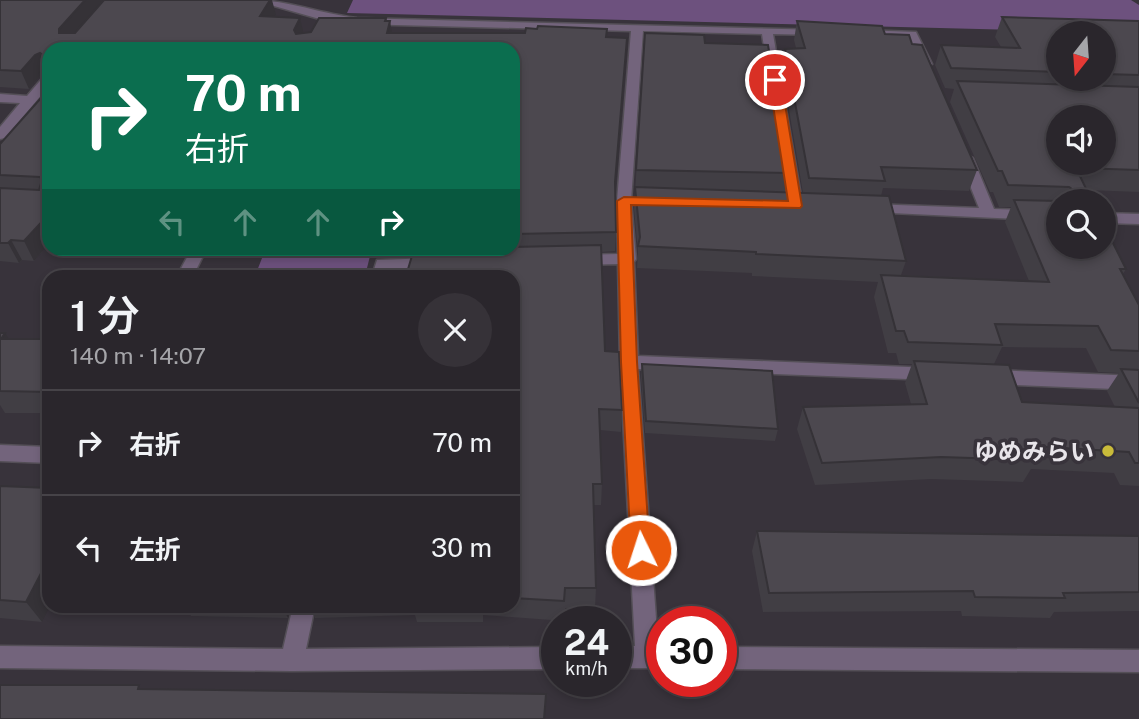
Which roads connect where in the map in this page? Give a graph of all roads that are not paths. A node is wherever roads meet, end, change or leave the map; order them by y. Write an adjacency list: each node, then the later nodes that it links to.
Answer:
1 (257, 0): 2 (street)
2 (637, 28): 3 (street); 16 (street)
3 (767, 31): 4 (street); 10 (street)
4 (932, 77)
5 (42, 86): 7 (street)
6 (0, 99): 7 (street)
7 (30, 100): 8 (street)
8 (0, 135)
9 (959, 142): 12 (street)
10 (822, 206)
11 (850, 208): 12 (street)
12 (988, 213): 13 (street)
13 (1046, 215)
14 (1116, 218): 15 (street)
15 (1139, 219)
16 (628, 259): 17 (street); 20 (street)
17 (560, 260)
18 (451, 262): 19 (street)
19 (382, 270)
20 (629, 362): 21 (street); 26 (street)
21 (946, 375)
22 (974, 376): 23 (street)
23 (1139, 383)
24 (0, 453): 25 (street)
25 (42, 455)
26 (650, 606)
27 (302, 613): 31 (street)
28 (0, 657): 31 (street)
29 (541, 658): 31 (street)
30 (737, 658): 32 (street)
31 (292, 660)
32 (1139, 661)

